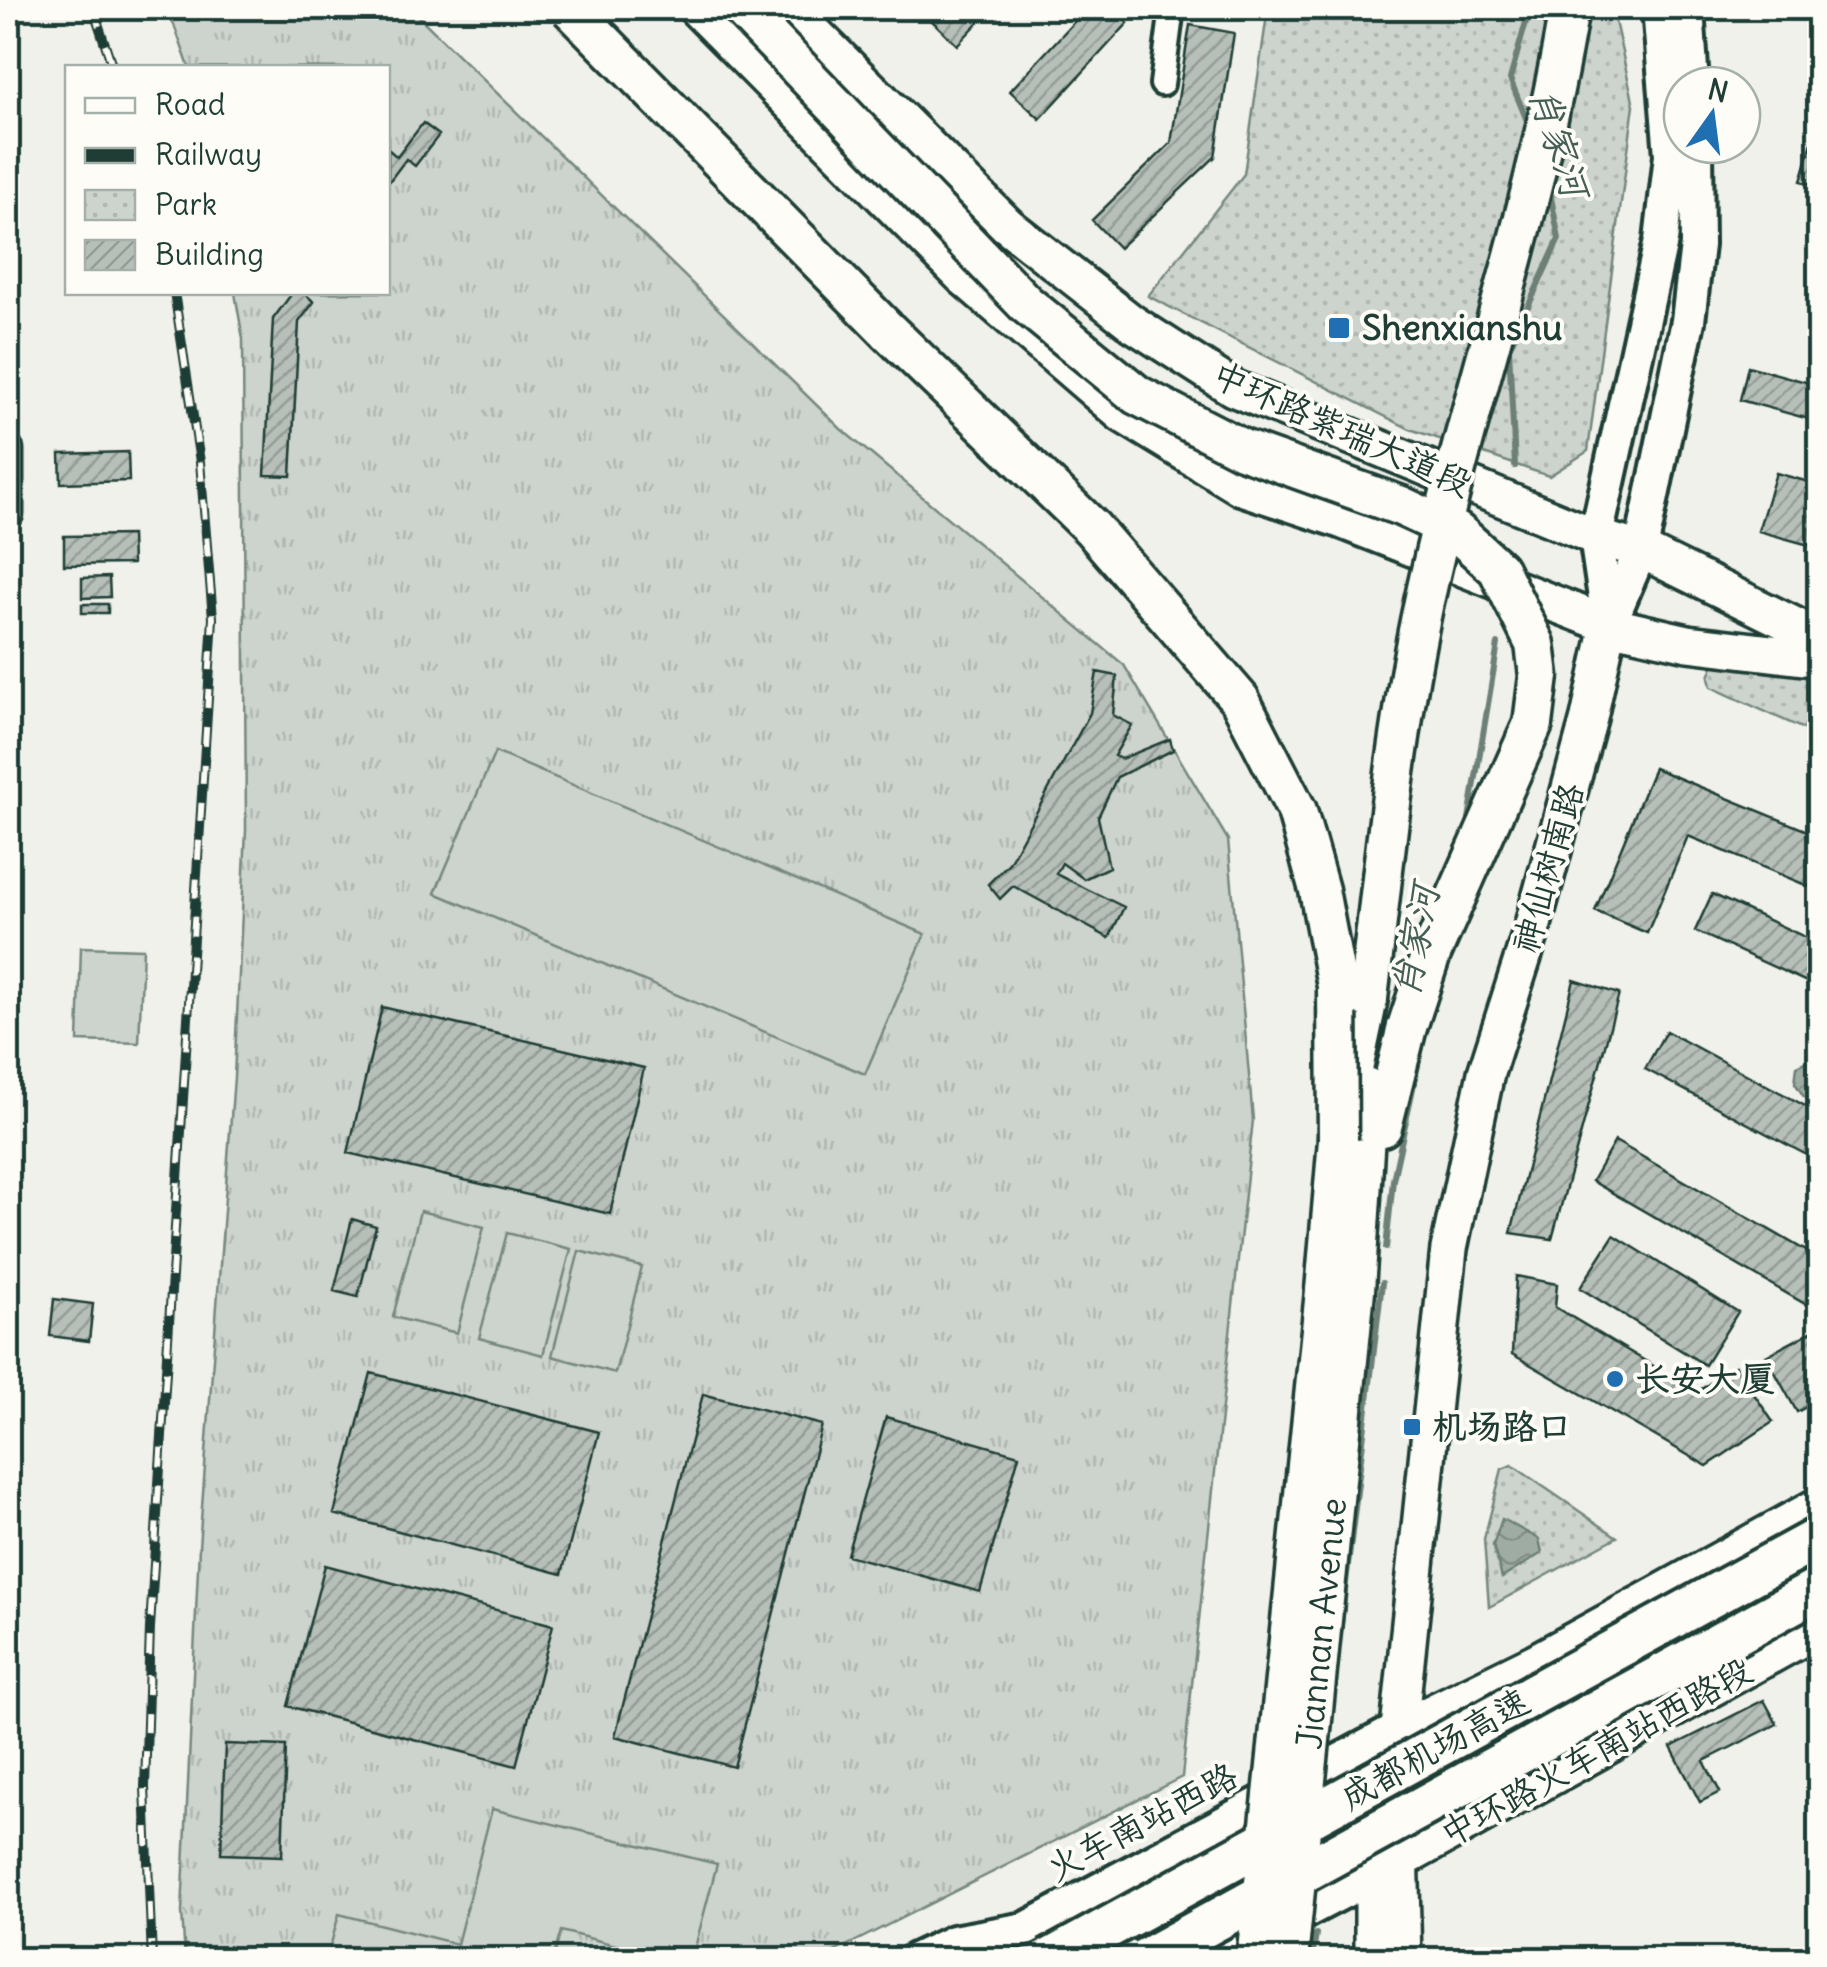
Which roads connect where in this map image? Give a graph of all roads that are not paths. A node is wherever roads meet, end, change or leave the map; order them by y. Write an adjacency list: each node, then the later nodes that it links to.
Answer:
1 (570, 8): 20 (highway, bridge)
2 (696, 8): 16 (main road)
3 (741, 8): 21 (highway, bridge)
4 (789, 8): 14 (main road, 中环路紫瑞大道段)
5 (1172, 8): 10 (street)
6 (1569, 8): 19 (highway, bridge)
7 (1659, 8): 14 (main road, 神仙树南路)
8 (1687, 8): 9 (main road)
9 (1691, 65)
10 (1162, 84)
11 (1696, 165): 15 (main road)
12 (8, 450): 13 (street)
13 (8, 514)
14 (1596, 537): 15 (main road, 中环路紫瑞大道段); 16 (main road, 神仙树南路)
15 (1641, 550): 16 (main road); 17 (main road, 中环路紫瑞大道段)
16 (1608, 626): 18 (main road); 26 (main road, 神仙树南路)
17 (1820, 638)
18 (1820, 659)
19 (1368, 998): 20 (highway, bridge); 21 (highway)
20 (1338, 1140): 33 (highway, bridge)
21 (1362, 1208): 34 (highway, Jiannan Avenue, bridge)
22 (1820, 1505): 26 (main road)
23 (1820, 1537): 28 (highway, 成都机场高速, bridge)
24 (1820, 1588): 31 (highway, 成都机场高速, bridge)
25 (1820, 1628): 27 (main road, 中环路火车南站西路段)
26 (1399, 1729): 27 (main road, 神仙树南路); 28 (main road, 火车南站西路)
27 (1387, 1869): 32 (main road); 35 (main road); 36 (main road)
28 (1038, 1944): 29 (main road, 火车南站西路); 30 (main road)
29 (914, 1960)
30 (1059, 1960)
31 (1144, 1960)
32 (1212, 1960)
33 (1256, 1960)
34 (1288, 1960)
35 (1373, 1960)
36 (1403, 1960)

